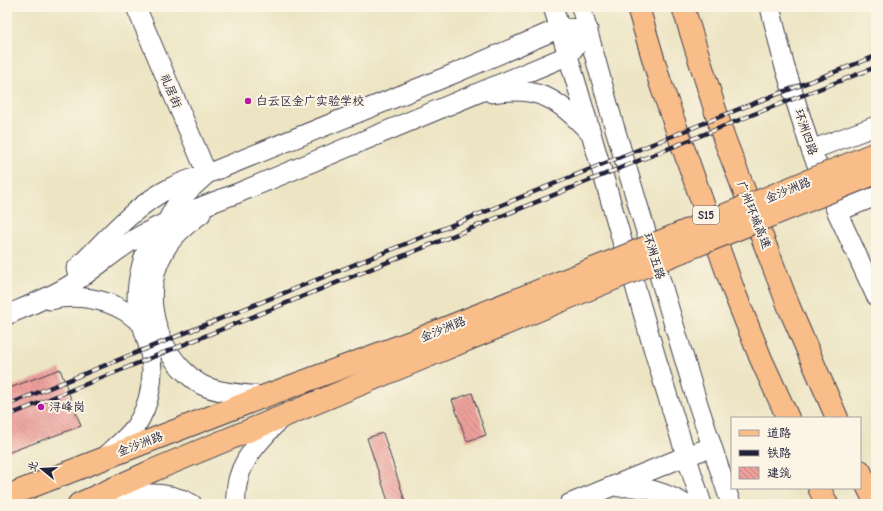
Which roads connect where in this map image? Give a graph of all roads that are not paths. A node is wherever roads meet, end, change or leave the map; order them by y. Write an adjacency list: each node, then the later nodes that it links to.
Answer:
1 (136, 7): 17 (street, 礼居街)
2 (553, 7): 7 (street)
3 (581, 7): 8 (street, 环洲五路)
4 (638, 7): 29 (main road, S15)
5 (683, 7): 30 (main road, 广州环城高速)
6 (770, 7): 14 (street, 环洲四路)
7 (560, 28): 8 (street); 9 (street); 10 (street)
8 (588, 29): 9 (street); 31 (street, 环洲五路)
9 (569, 55): 11 (street); 13 (street)
10 (453, 74): 11 (street); 17 (street)
11 (463, 98): 13 (street); 18 (street)
12 (876, 126): 14 (street)
13 (591, 134): 32 (street)
14 (811, 150): 20 (street, 环洲四路)
15 (876, 154): 26 (main road, 金沙洲路, bridge)
16 (876, 173): 26 (main road, 金沙洲路, bridge)
17 (207, 174): 21 (street); 23 (street)
18 (238, 193): 21 (street); 27 (street)
19 (876, 196): 20 (street)
20 (838, 212): 22 (street, 环洲四路)
21 (166, 222): 23 (street); 25 (street)
22 (876, 296)
23 (33, 304): 24 (street); 25 (street)
24 (7, 315)
25 (142, 324): 33 (street)
26 (422, 348): 27 (main road, 金沙洲路); 28 (main road, 金沙洲路)
27 (265, 396): 33 (main road, 金沙洲路)
28 (285, 414): 37 (main road, 金沙洲路); 39 (street)
29 (788, 417)
30 (837, 417)
31 (712, 447): 32 (street); 43 (street, 环洲五路)
32 (686, 456): 34 (street); 42 (street)
33 (102, 459): 36 (main road, 金沙洲路)
34 (605, 489): 40 (street); 41 (street)
35 (820, 489): 44 (main road)
36 (7, 496)
37 (80, 504): 38 (street)
38 (192, 504)
39 (236, 504)
40 (569, 504)
41 (685, 504)
42 (702, 504)
43 (731, 504)
44 (827, 504)

